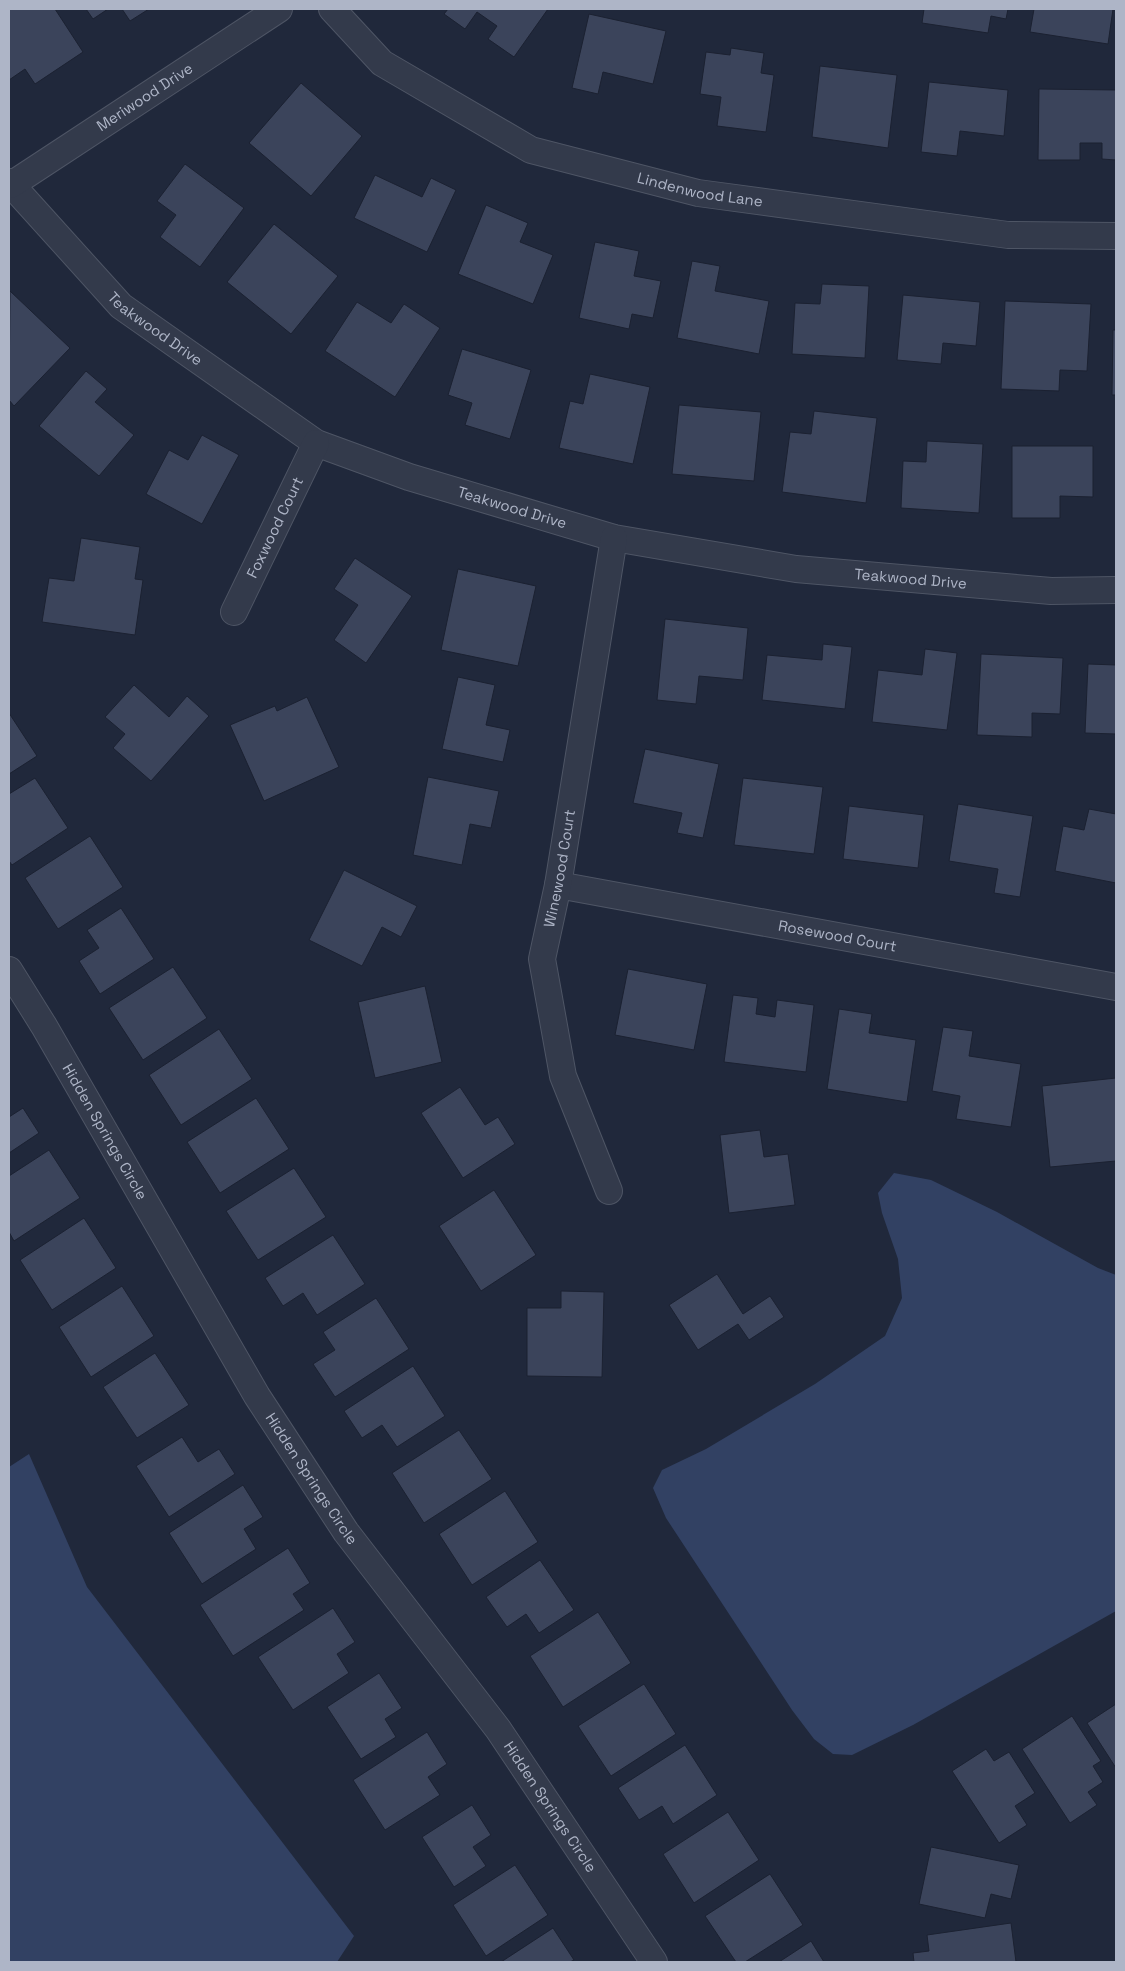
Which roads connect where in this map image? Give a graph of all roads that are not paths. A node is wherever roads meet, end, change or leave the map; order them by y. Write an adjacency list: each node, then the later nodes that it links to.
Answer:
1 (278, 9): 3 (street, Meriwood Drive)
2 (332, 9): 4 (street, Lindenwood Lane)
3 (10, 184): 5 (street, Teakwood Drive)
4 (1116, 236)
5 (316, 443): 6 (street, Teakwood Drive); 8 (street, Foxwood Court)
6 (614, 538): 7 (street, Teakwood Drive); 9 (street, Winewood Court)
7 (1116, 590)
8 (234, 612)
9 (558, 885): 11 (street, Rosewood Court); 12 (street, Winewood Court)
10 (9, 970): 13 (street, Hidden Springs Circle)
11 (1116, 987)
12 (609, 1191)
13 (654, 1962)

